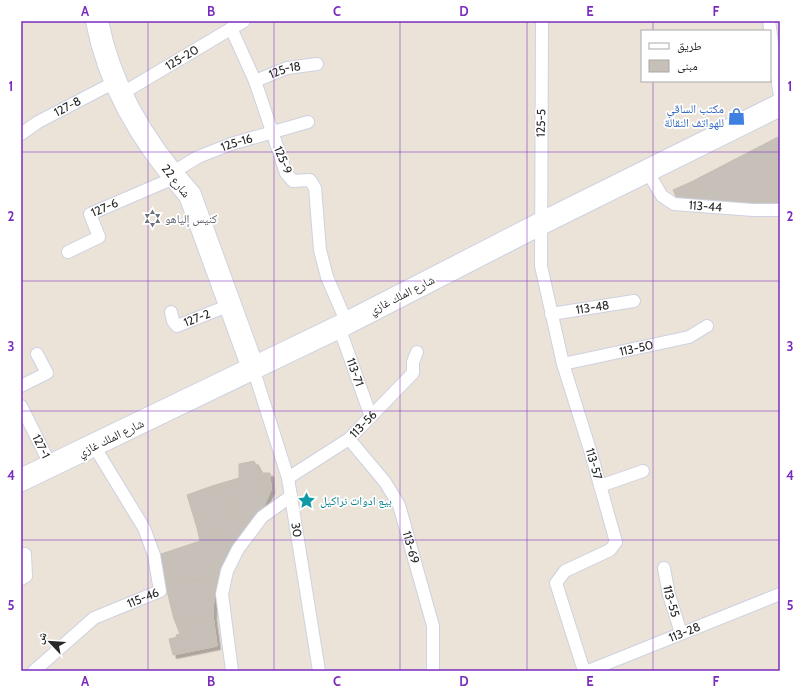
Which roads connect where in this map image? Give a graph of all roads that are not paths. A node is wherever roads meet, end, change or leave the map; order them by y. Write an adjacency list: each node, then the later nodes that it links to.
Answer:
1 (97, 21): 8 (street, شارع 22)
2 (244, 21): 4 (lane, 125-20)
3 (542, 21): 17 (lane, 125-5)
4 (232, 28): 7 (lane, 125-9); 8 (lane, 125-20)
5 (771, 35): 9 (lane)
6 (317, 64): 7 (lane, 125-18)
7 (255, 81): 12 (lane, 125-9)
8 (118, 88): 13 (lane, 127-8); 15 (street, شارع 22)
9 (780, 97)
10 (780, 105): 14 (street, شارع الملك غازي)
11 (308, 122): 12 (lane, 125-16)
12 (272, 131): 15 (lane, 125-16); 23 (lane, 125-9)
13 (21, 134)
14 (647, 171): 16 (lane, 113-44); 17 (street, شارع الملك غازي)
15 (172, 176): 18 (lane, 127-6); 20 (street, شارع 22)
16 (780, 210)
17 (540, 224): 22 (lane, 113-57); 23 (street, شارع الملك غازي)
18 (68, 252)
19 (634, 301): 22 (lane, 113-48)
20 (230, 305): 21 (lane, 127-2); 28 (street, شارع 22)
21 (171, 312)
22 (551, 314): 27 (lane, 113-57)
23 (343, 325): 28 (street, شارع الملك غازي); 31 (lane, 113-71)
24 (707, 326): 27 (lane, 113-50)
25 (417, 352): 31 (lane, 113-56)
26 (37, 354): 29 (lane)
27 (563, 364): 38 (lane, 113-57)
28 (254, 368): 33 (street, شارع الملك غازي); 36 (lane, 30)
29 (21, 386)
30 (22, 412): 34 (lane, 127-1)
31 (371, 417): 32 (lane, 113-56)
32 (349, 439): 36 (lane, 113-56); 48 (lane, 113-69)
33 (94, 446): 34 (street, شارع الملك غازي); 45 (lane, 115-46)
34 (51, 466): 37 (street, شارع الملك غازي)
35 (643, 471): 38 (lane)
36 (288, 478): 39 (lane, 30)
37 (21, 480)
38 (600, 486): 49 (lane, 113-57)
39 (291, 496): 46 (lane); 47 (lane, 30)
40 (25, 554): 42 (lane)
41 (664, 568): 44 (lane, 113-55)
42 (21, 580)
43 (780, 594): 44 (lane, 113-28)
44 (681, 633): 50 (lane, 113-28)
45 (34, 671)
46 (232, 671)
47 (319, 671)
48 (433, 671)
49 (584, 671)
50 (588, 671)

